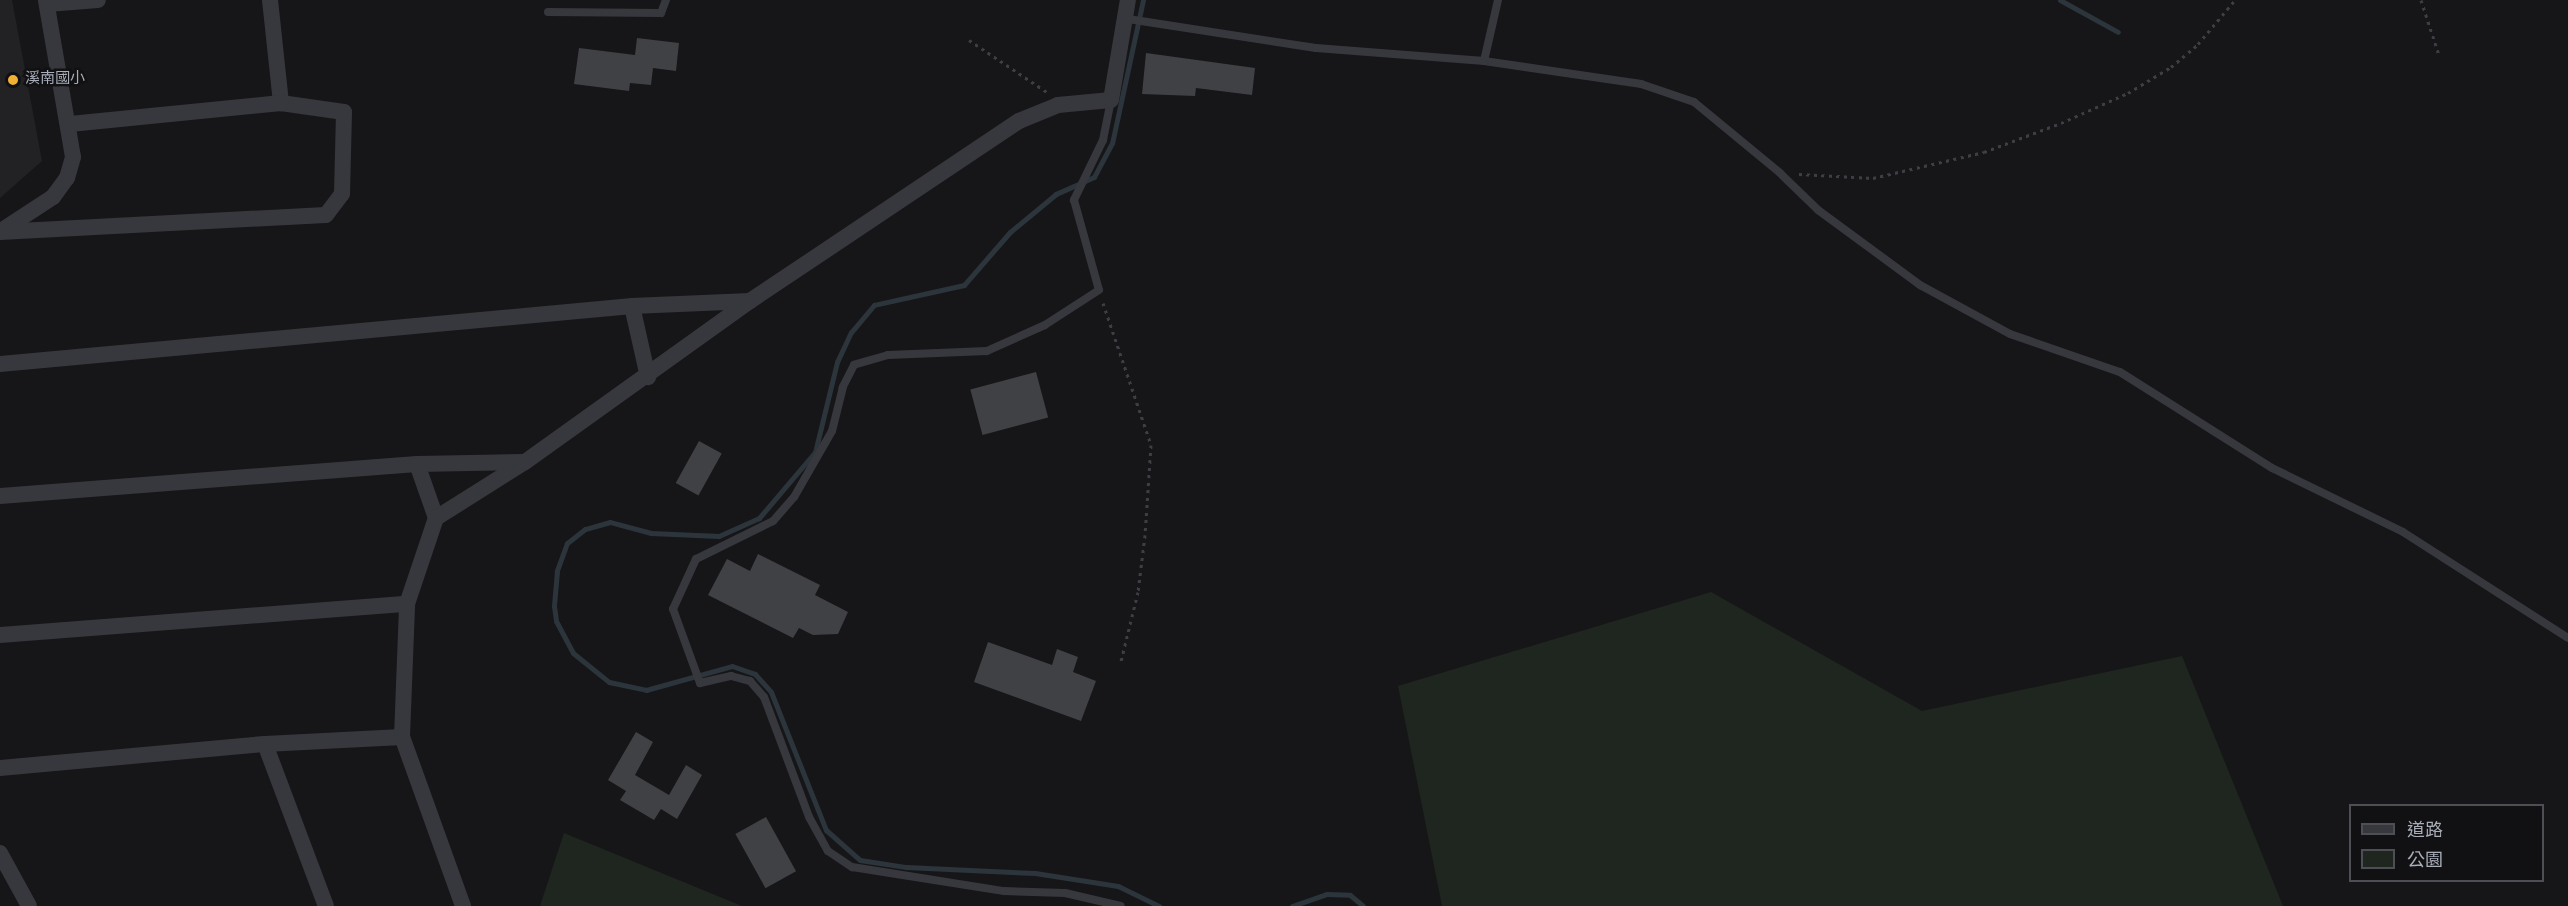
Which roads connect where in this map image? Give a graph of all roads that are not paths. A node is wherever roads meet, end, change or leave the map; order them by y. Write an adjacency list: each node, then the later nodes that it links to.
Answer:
1 (98, 0): 6 (street)
2 (270, 0): 11 (street)
3 (666, 0): 7 (lane)
4 (1128, 0): 8 (street)
5 (1498, 0): 9 (lane)
6 (46, 2): 12 (street)
7 (548, 12)
8 (1128, 19): 9 (lane); 10 (street)
9 (1484, 61): 24 (lane)
10 (1111, 100): 14 (street); 32 (lane)
11 (281, 103): 12 (street); 13 (street)
12 (70, 124): 13 (street)
13 (0, 232)
14 (750, 301): 15 (street); 17 (street)
15 (632, 306): 16 (street); 17 (street)
16 (0, 364)
17 (648, 377): 18 (street)
18 (525, 462): 19 (street); 21 (street)
19 (417, 464): 20 (street); 21 (street)
20 (0, 496)
21 (436, 518): 22 (street)
22 (407, 604): 23 (street); 25 (street)
23 (0, 635)
24 (2568, 638)
25 (402, 738): 26 (street); 31 (street)
26 (265, 744): 27 (street); 30 (street)
27 (0, 768)
28 (0, 854): 29 (street)
29 (29, 906)
30 (326, 906)
31 (463, 906)
32 (1121, 906)

